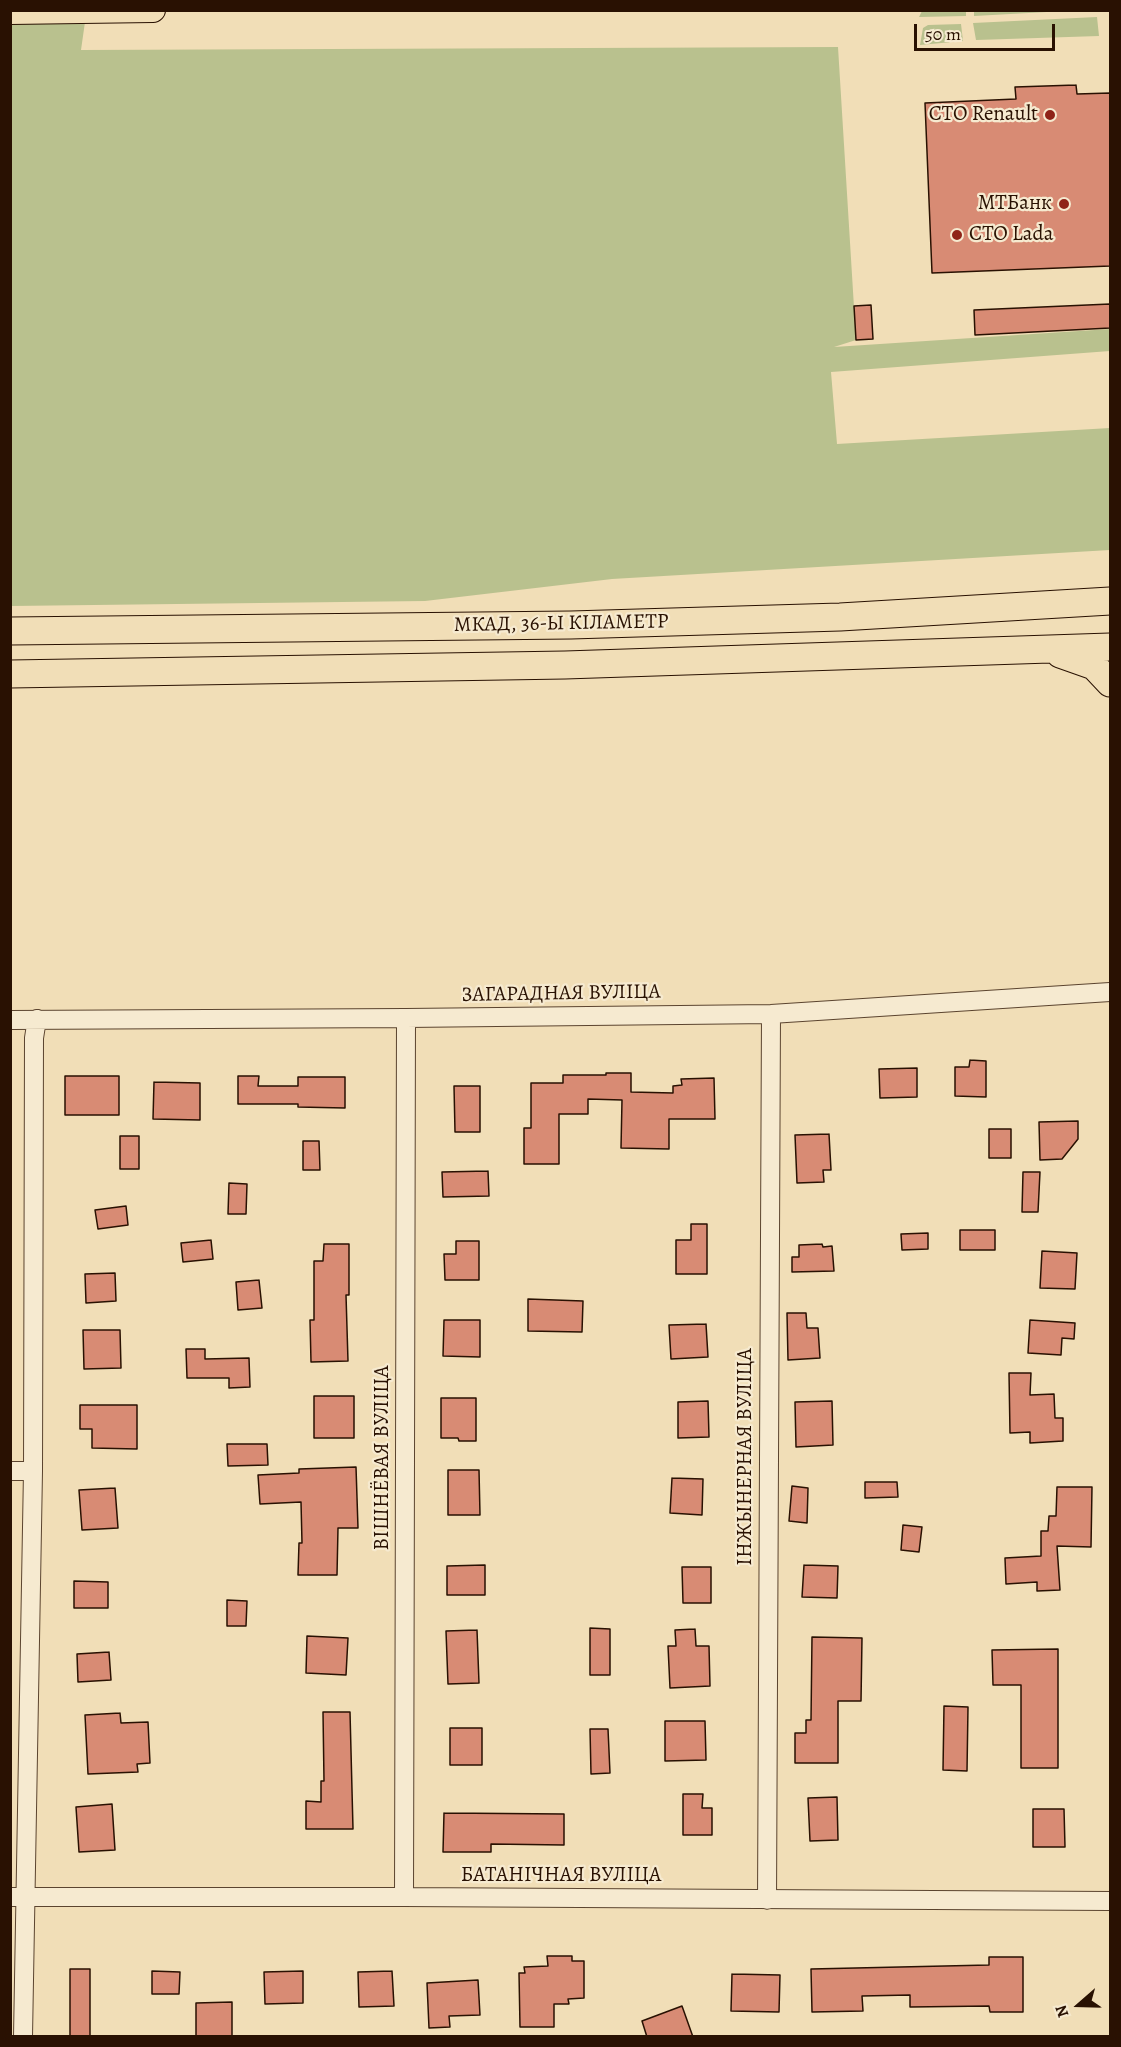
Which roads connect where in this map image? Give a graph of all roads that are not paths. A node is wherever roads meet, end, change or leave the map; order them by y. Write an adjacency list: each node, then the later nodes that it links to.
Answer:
1 (153, 10): 2 (main road)
2 (10, 12)
3 (1110, 601): 4 (highway, МКАД, 36-Ы КІЛАМЕТР)
4 (10, 631)
5 (1110, 647): 6 (highway, МКАД, 36-Ы КІЛАМЕТР)
6 (1048, 650): 7 (highway, МКАД, 36-Ы КІЛАМЕТР); 8 (highway)
7 (10, 674)
8 (1110, 683)
9 (1110, 992): 10 (street, ЗАГАРАДНАЯ ВУЛІЦА)
10 (771, 1014): 11 (street, ЗАГАРАДНАЯ ВУЛІЦА); 18 (street, ІНЖЫНЕРНАЯ ВУЛІЦА)
11 (406, 1018): 12 (street, ЗАГАРАДНАЯ ВУЛІЦА); 17 (street, ВІШНЁВАЯ ВУЛІЦА)
12 (38, 1019): 13 (street, ЗАГАРАДНАЯ ВУЛІЦА); 15 (street)
13 (10, 1020)
14 (10, 1471): 15 (street)
15 (33, 1471): 16 (street)
16 (18, 1897): 17 (street, БАТАНІЧНАЯ ВУЛІЦА); 20 (street)
17 (404, 1897): 18 (street, БАТАНІЧНАЯ ВУЛІЦА)
18 (767, 1900): 19 (street, БАТАНІЧНАЯ ВУЛІЦА)
19 (1110, 1901)
20 (22, 2037)

